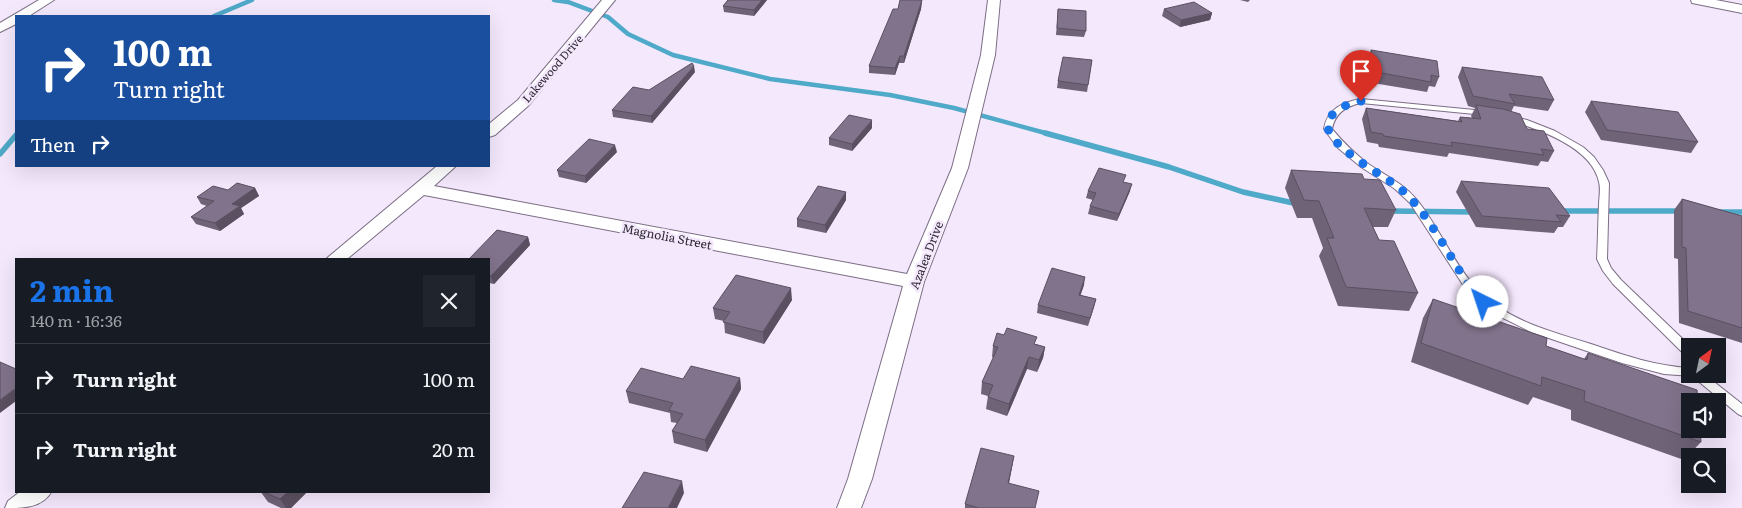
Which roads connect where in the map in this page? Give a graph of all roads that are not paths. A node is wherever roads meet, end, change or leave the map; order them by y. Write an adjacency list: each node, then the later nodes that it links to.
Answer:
1 (48, 0): 6 (street)
2 (609, 0): 9 (street, Lakewood Drive)
3 (994, 0): 13 (street, Azalea Drive)
4 (1697, 0): 5 (street)
5 (1742, 9)
6 (22, 15)
7 (15, 20): 8 (street)
8 (0, 28)
9 (490, 131)
10 (447, 167): 11 (street)
11 (421, 189): 12 (street); 13 (street, Magnolia Street)
12 (336, 258)
13 (914, 282): 20 (street, Azalea Drive)
14 (1681, 344): 15 (lane)
15 (1681, 372)
16 (1708, 383): 17 (lane)
17 (1742, 410)
18 (37, 493): 19 (street)
19 (17, 508)
20 (849, 508)

